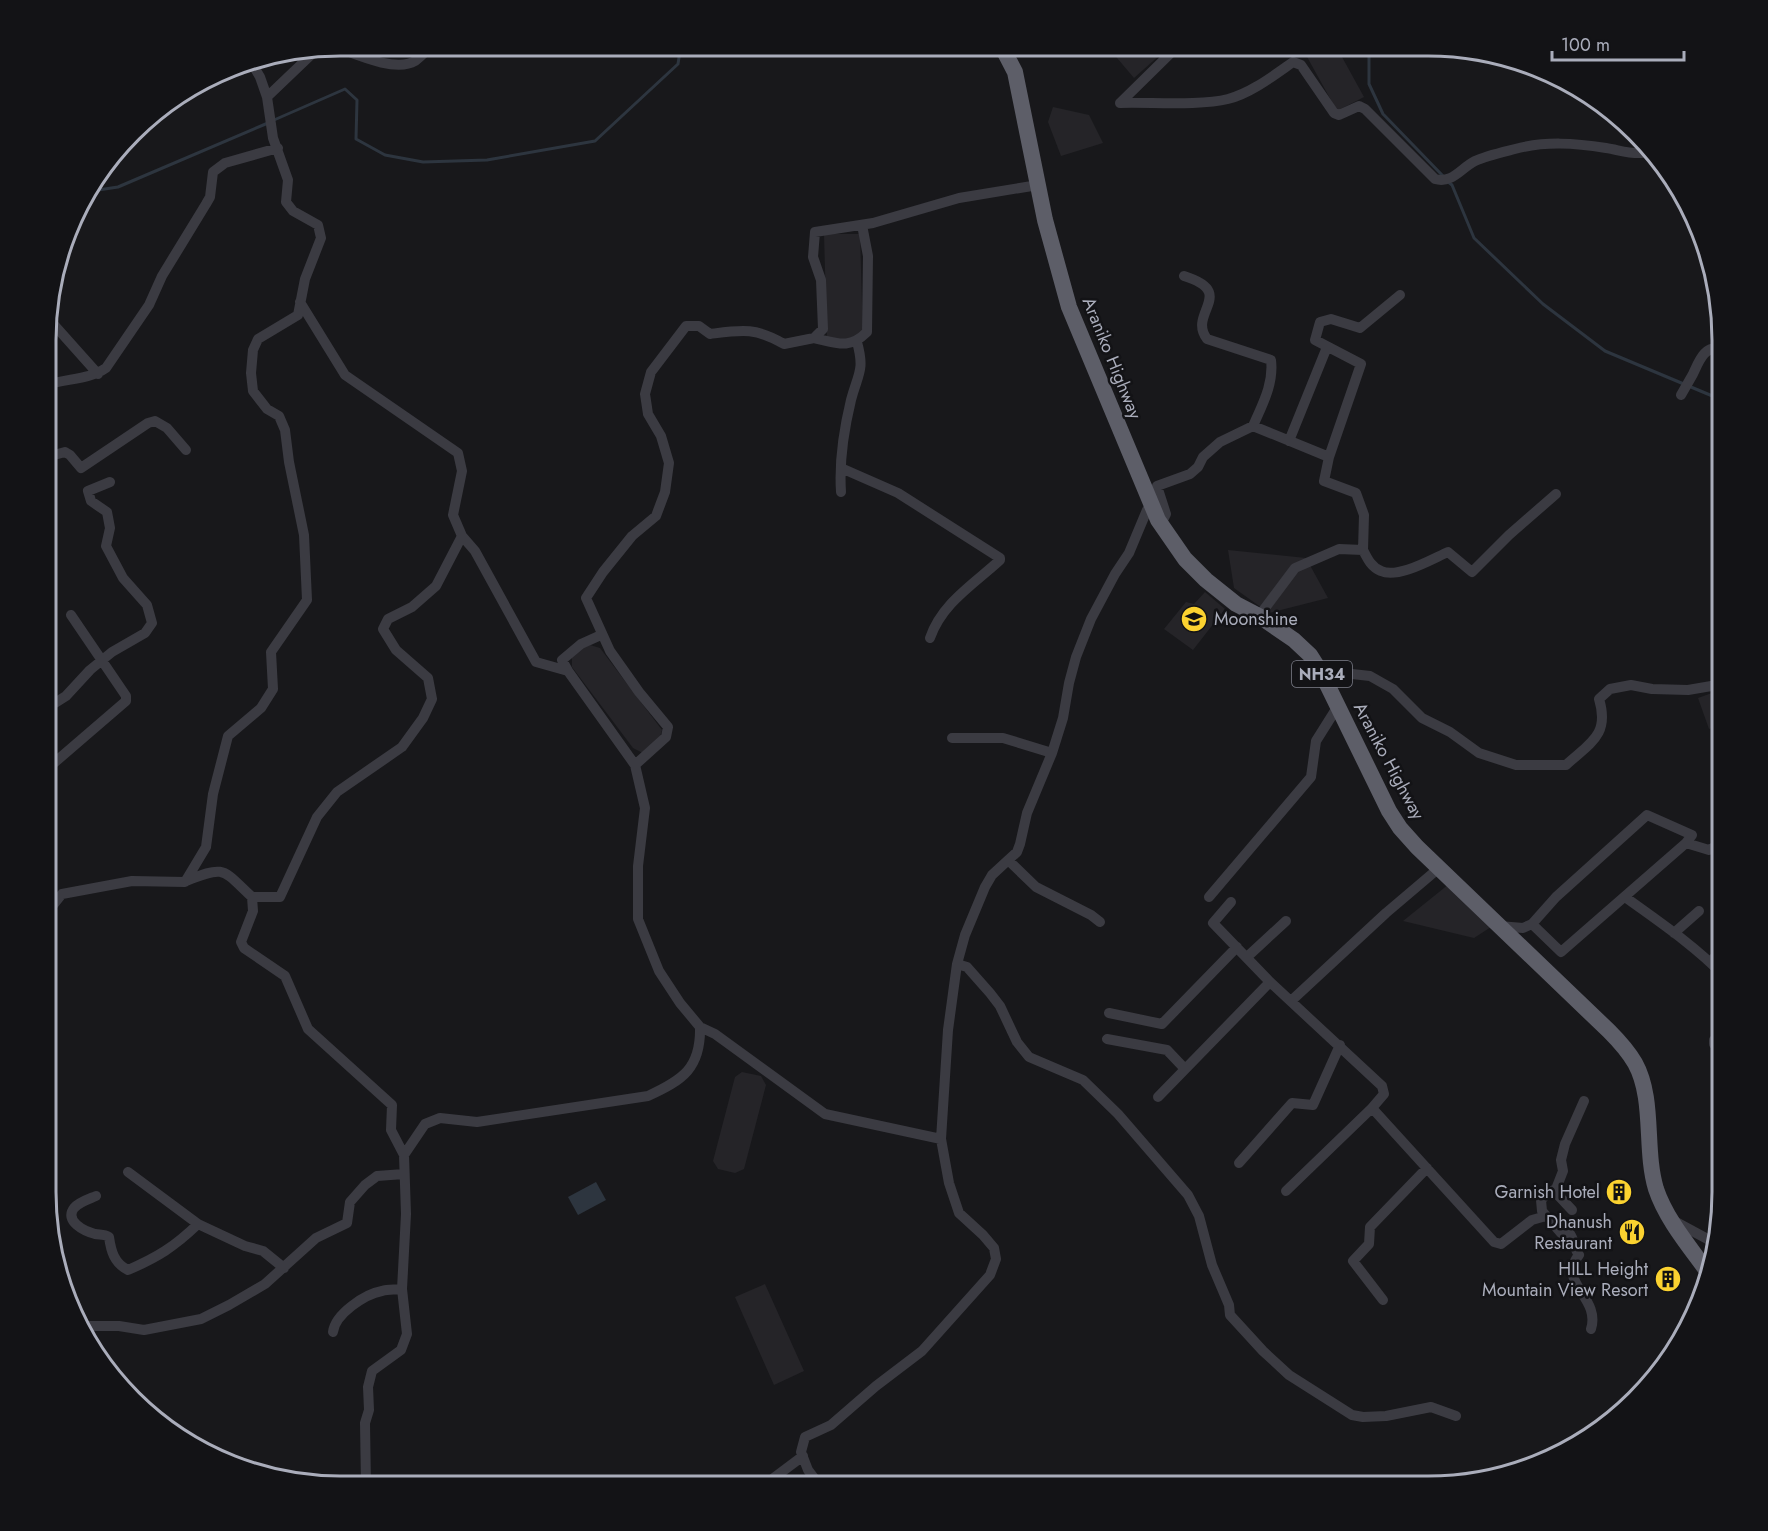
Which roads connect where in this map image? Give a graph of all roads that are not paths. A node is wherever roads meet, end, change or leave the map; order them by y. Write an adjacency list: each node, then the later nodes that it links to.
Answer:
1 (359, 56): 2 (street)
2 (420, 56)
3 (1006, 56): 10 (highway, Araniko Highway / NH34)
4 (1168, 56): 9 (street)
5 (309, 57): 7 (street)
6 (255, 69): 7 (street)
7 (267, 98): 8 (street)
8 (275, 143): 14 (street); 20 (street)
9 (1642, 152)
10 (1038, 185): 11 (street); 32 (highway, Araniko Highway / NH34)
11 (862, 225): 16 (street); 17 (street)
12 (1184, 276): 23 (street)
13 (1400, 295): 18 (street)
14 (300, 302): 33 (street); 53 (street)
15 (56, 327): 20 (street)
16 (814, 338): 17 (street); 37 (street)
17 (856, 342): 28 (street)
18 (1327, 348): 24 (street); 27 (street)
19 (1712, 349): 22 (street)
20 (98, 374): 21 (street)
21 (56, 383)
22 (1681, 395)
23 (1253, 426): 24 (street); 32 (street)
24 (1289, 441): 27 (street)
25 (186, 450): 26 (street)
26 (56, 453)
27 (1329, 457): 34 (street)
28 (841, 468): 30 (street); 38 (street)
29 (110, 482): 39 (street)
30 (841, 492)
31 (1556, 494): 34 (street)
32 (1155, 513): 36 (highway, Araniko Highway / NH34); 46 (street)
33 (462, 536): 40 (street); 54 (street)
34 (1363, 550): 36 (street)
35 (71, 615): 39 (street)
36 (1259, 616): 41 (highway, Araniko Highway / NH34)
37 (601, 635): 40 (street); 48 (street)
38 (930, 638)
39 (103, 660): 43 (street); 47 (street)
40 (568, 671): 48 (street)
41 (1322, 674): 42 (street); 44 (highway, Araniko Highway / NH34)
42 (1712, 686)
43 (56, 702)
44 (1338, 706): 52 (highway, Araniko Highway / NH34); 55 (street)
45 (952, 738): 46 (street)
46 (1052, 753): 51 (street)
47 (56, 761)
48 (635, 765): 72 (street)
49 (1686, 843): 50 (street); 56 (street); 62 (street)
50 (1712, 848)
51 (1009, 861): 61 (street); 68 (street)
52 (1439, 868): 63 (highway, Araniko Highway / NH34); 70 (street)
53 (185, 882): 54 (street); 57 (street)
54 (252, 897): 80 (street)
55 (1209, 897)
56 (1625, 897): 62 (street); 64 (street)
57 (56, 902)
58 (1232, 902): 65 (street)
59 (1699, 910): 64 (street)
60 (1286, 921): 66 (street)
61 (1100, 922)
62 (1532, 924): 63 (street)
63 (1499, 926): 90 (highway, Araniko Highway / NH34)
64 (1674, 933): 67 (street)
65 (1237, 947): 66 (street); 71 (street)
66 (1247, 957): 69 (street)
67 (1710, 962)
68 (957, 964): 79 (street); 100 (street)
69 (1270, 982): 70 (street); 75 (street)
70 (1291, 1001): 74 (street)
71 (1109, 1013)
72 (700, 1026): 79 (street); 80 (street)
73 (1107, 1039): 75 (street)
74 (1340, 1045): 78 (street); 81 (street)
75 (1185, 1069): 76 (street)
76 (1158, 1096)
77 (1584, 1101): 85 (street)
78 (1372, 1108): 82 (street); 86 (street)
79 (941, 1139): 101 (street)
80 (404, 1155): 84 (street)
81 (1239, 1163)
82 (1427, 1168): 89 (street); 96 (street)
83 (128, 1172): 91 (street)
84 (404, 1174): 94 (street); 95 (street)
85 (1556, 1189): 88 (street); 89 (street)
86 (1286, 1191)
87 (96, 1196): 91 (street)
88 (1572, 1210)
89 (1546, 1216): 98 (street)
90 (1671, 1220): 92 (street); 93 (highway, Araniko Highway / NH34)
91 (198, 1224): 94 (street)
92 (1708, 1240)
93 (1703, 1265)
94 (284, 1268): 97 (street)
95 (402, 1289): 99 (street); 102 (street)
96 (1383, 1300)
97 (90, 1326)
98 (1591, 1329)
99 (333, 1332)
100 (1456, 1416)
101 (803, 1456): 103 (street); 104 (street)
102 (366, 1476)
103 (776, 1476)
104 (812, 1476)

